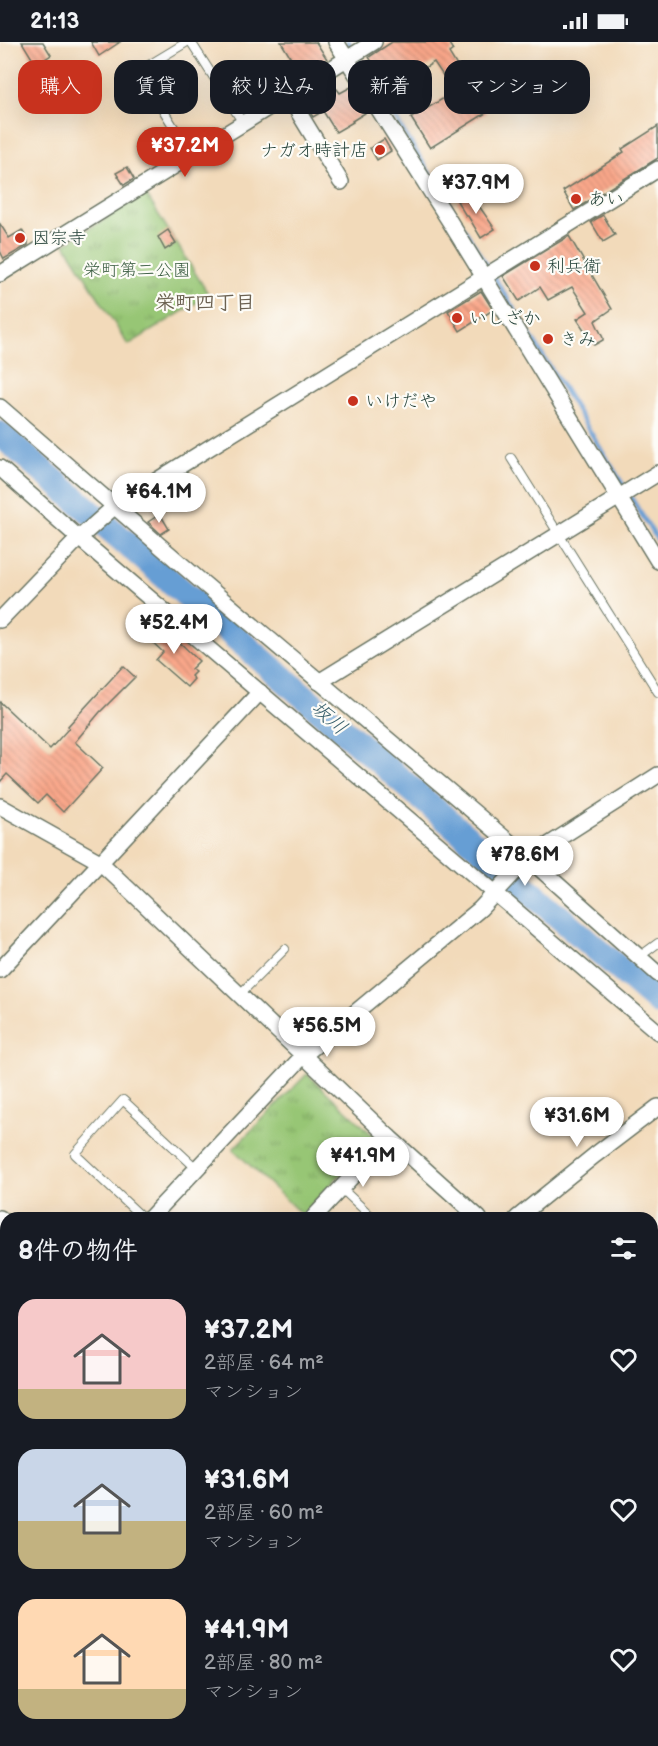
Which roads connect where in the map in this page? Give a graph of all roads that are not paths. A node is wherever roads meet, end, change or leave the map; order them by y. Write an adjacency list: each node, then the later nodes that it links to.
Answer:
1 (189, 42): 8 (lane); 9 (lane)
2 (336, 42): 4 (street)
3 (374, 42): 4 (street)
4 (353, 55): 5 (street); 13 (street)
5 (336, 65)
6 (257, 114): 8 (street)
7 (300, 114): 11 (street)
8 (243, 123): 9 (street)
9 (191, 155): 12 (street)
10 (658, 169): 13 (street)
11 (341, 182)
12 (0, 274)
13 (488, 274): 18 (street); 19 (street)
14 (0, 407): 19 (street)
15 (511, 458): 20 (lane)
16 (0, 468): 21 (street)
17 (658, 473): 18 (street)
18 (624, 493): 20 (street); 22 (street)
19 (112, 508): 21 (street); 24 (street)
20 (560, 533): 24 (street); 26 (lane)
21 (82, 536): 23 (street); 25 (street)
22 (658, 561)
23 (0, 620)
24 (319, 682): 29 (street)
25 (260, 692): 30 (street); 31 (street)
26 (658, 692)
27 (658, 775): 29 (street)
28 (0, 806): 30 (street)
29 (528, 858): 31 (street); 34 (street)
30 (100, 862): 35 (street); 37 (street)
31 (497, 893): 38 (street); 39 (street)
32 (658, 943): 34 (lane)
33 (285, 949): 37 (lane)
34 (639, 957): 36 (street)
35 (0, 970)
36 (658, 974)
37 (240, 994): 39 (street)
38 (658, 1032)
39 (304, 1055): 41 (street); 42 (street)
40 (658, 1107): 49 (street)
41 (389, 1137): 43 (street); 48 (street)
42 (196, 1168): 44 (lane); 45 (street)
43 (341, 1188): 46 (street); 47 (lane)
44 (137, 1212)
45 (156, 1212)
46 (319, 1212)
47 (367, 1212)
48 (471, 1212)
49 (524, 1212)

